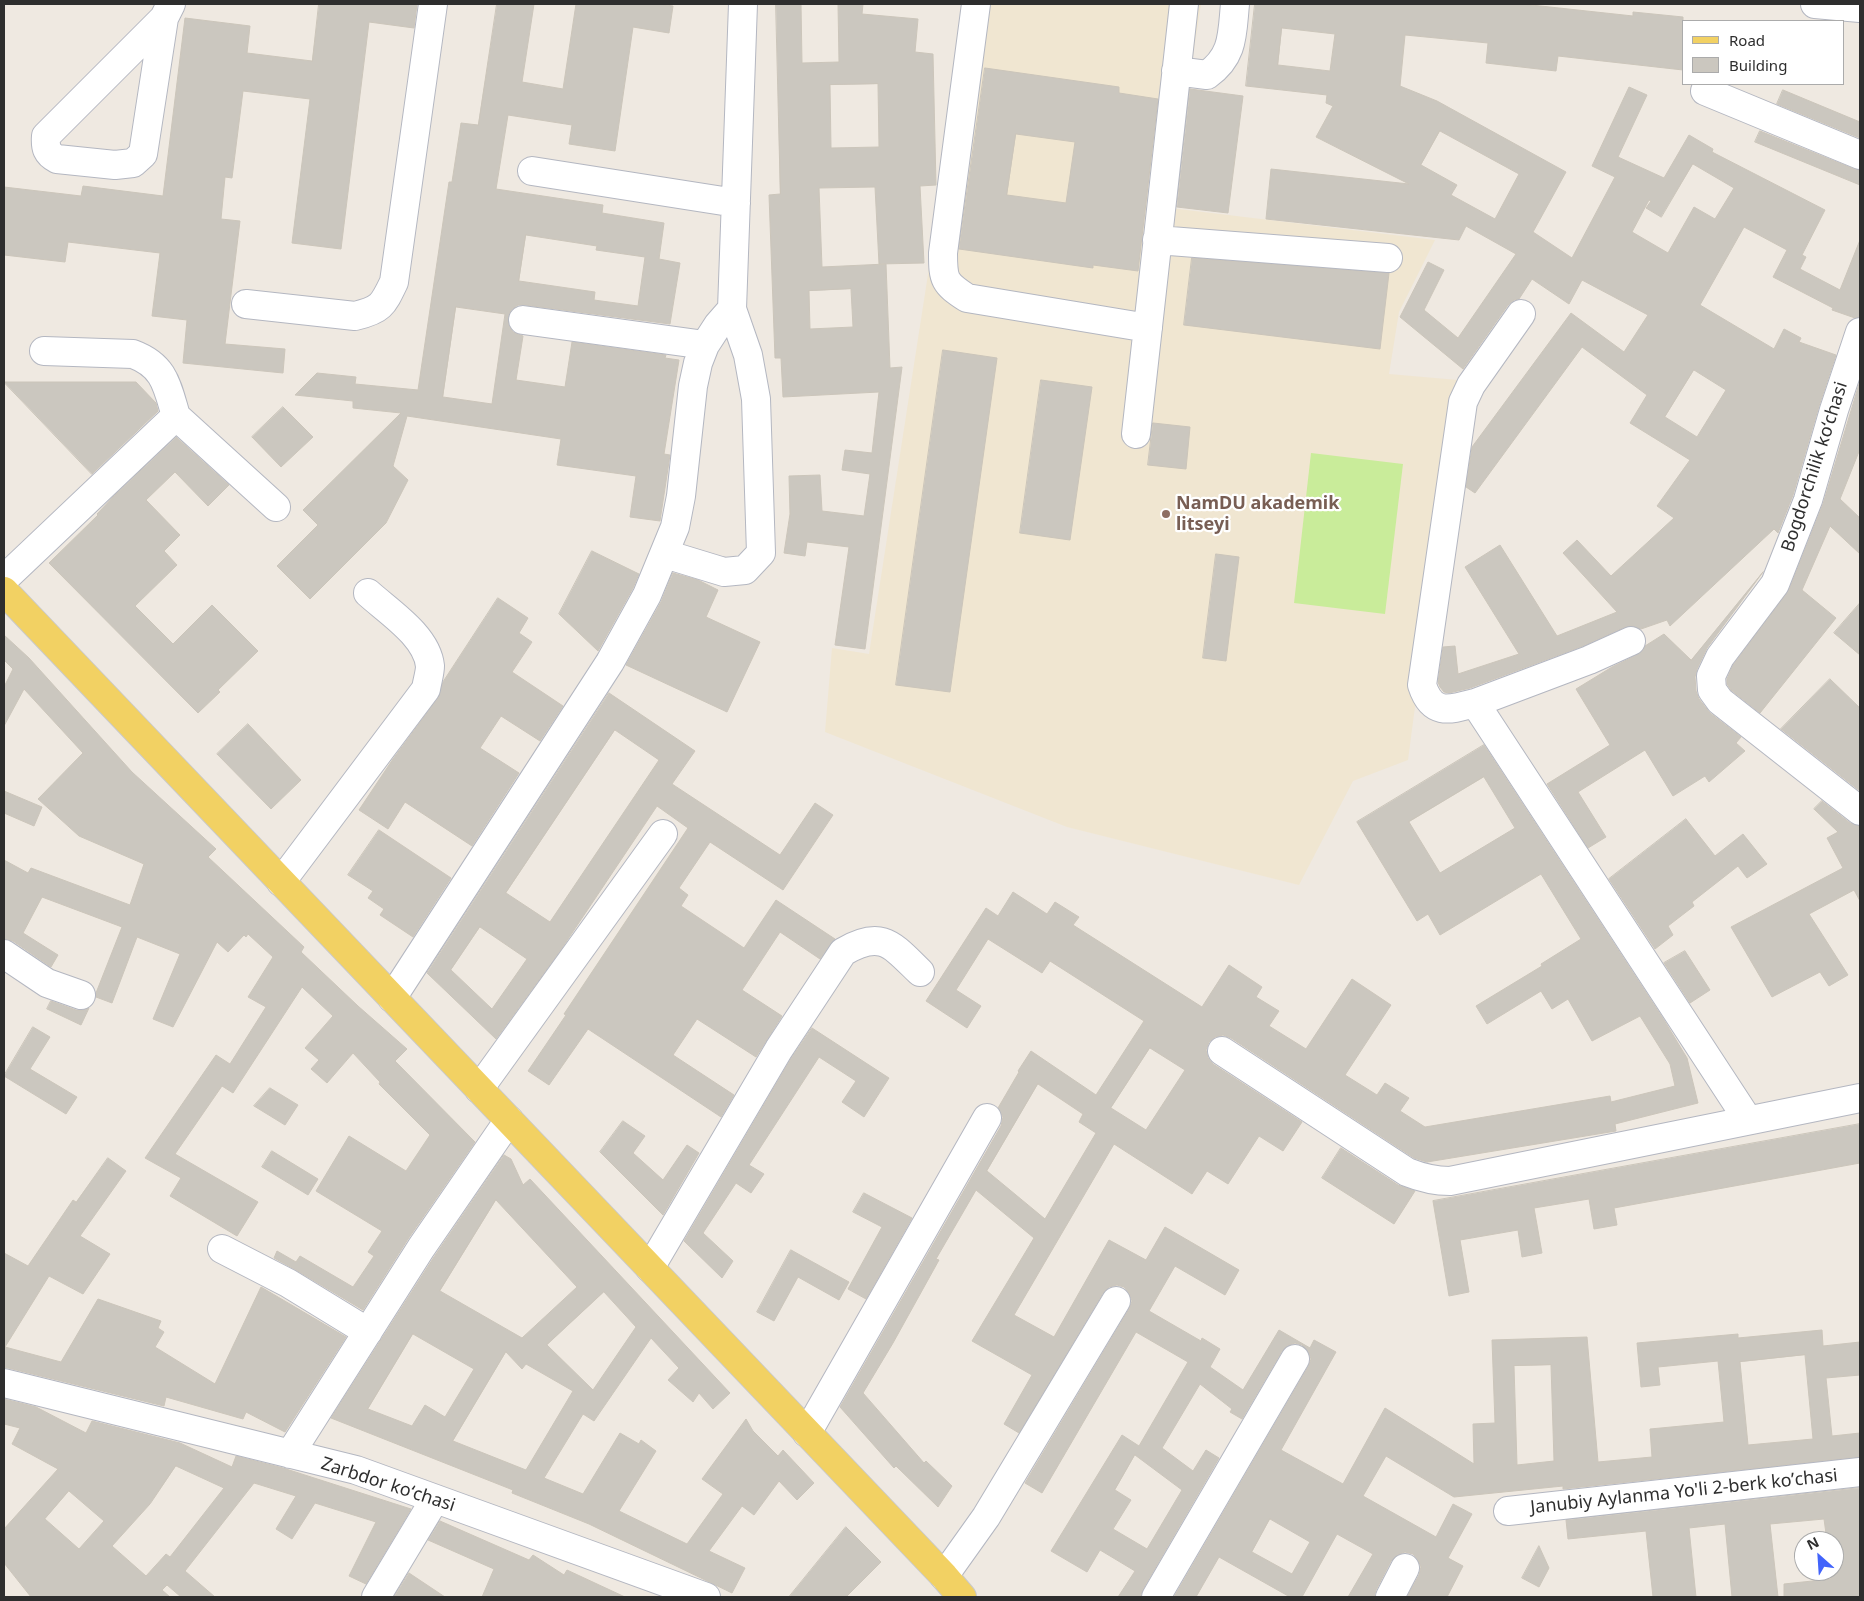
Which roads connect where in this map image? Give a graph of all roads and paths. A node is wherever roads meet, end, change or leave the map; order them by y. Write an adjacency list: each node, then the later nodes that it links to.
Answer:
1 (433, 4): 16 (street)
2 (743, 4): 13 (street)
3 (976, 4): 20 (street)
4 (1184, 4): 9 (street)
5 (1235, 4): 9 (street)
6 (1815, 4): 7 (street)
7 (1860, 8)
8 (168, 11): 8 (street)
9 (1176, 71): 14 (street)
10 (1705, 91): 11 (street)
11 (1860, 155)
12 (532, 171): 13 (street)
13 (736, 204): 17 (street)
14 (1157, 240): 15 (street); 20 (street)
15 (1388, 258)
16 (246, 304)
17 (732, 309): 22 (street); 27 (street)
18 (1521, 314): 32 (street)
19 (523, 320): 22 (street)
20 (1148, 328): 25 (street)
21 (1860, 332): 33 (street, Bogdorchilik koʻchasi)
22 (705, 345): 27 (street)
23 (44, 351): 24 (street)
24 (176, 416): 26 (street); 28 (street)
25 (1136, 434)
26 (276, 507)
27 (665, 554): 39 (street)
28 (4, 579)
29 (4, 591): 35 (main road)
30 (368, 593): 35 (street)
31 (1631, 641): 32 (street)
32 (1475, 703): 45 (street)
33 (1860, 811)
34 (663, 834): 41 (street)
35 (281, 882): 39 (main road)
36 (4, 954): 38 (street)
37 (920, 972): 47 (street)
38 (81, 995)
39 (392, 998): 41 (main road)
40 (1222, 1051): 45 (street)
41 (479, 1089): 44 (main road)
42 (1860, 1098): 45 (street)
43 (987, 1118): 52 (street)
44 (509, 1120): 47 (main road); 49 (street)
45 (1748, 1120)
46 (222, 1249): 49 (street)
47 (650, 1268): 52 (main road)
48 (1116, 1301): 58 (street)
49 (368, 1332): 53 (street)
50 (1295, 1359): 62 (street)
51 (4, 1383): 53 (street, Zarbdor koʻchasi)
52 (807, 1433): 58 (main road)
53 (290, 1454): 55 (street, Zarbdor koʻchasi)
54 (1860, 1472): 56 (street, Janubiy Аylanma Yo'li 2-berk koʼchasi)
55 (435, 1500): 59 (street); 60 (street, Zarbdor koʻchasi)
56 (1508, 1511)
57 (1405, 1568): 63 (street)
58 (944, 1576): 61 (main road)
59 (376, 1597)
60 (706, 1597)
61 (962, 1597)
62 (1156, 1597)
63 (1390, 1597)

